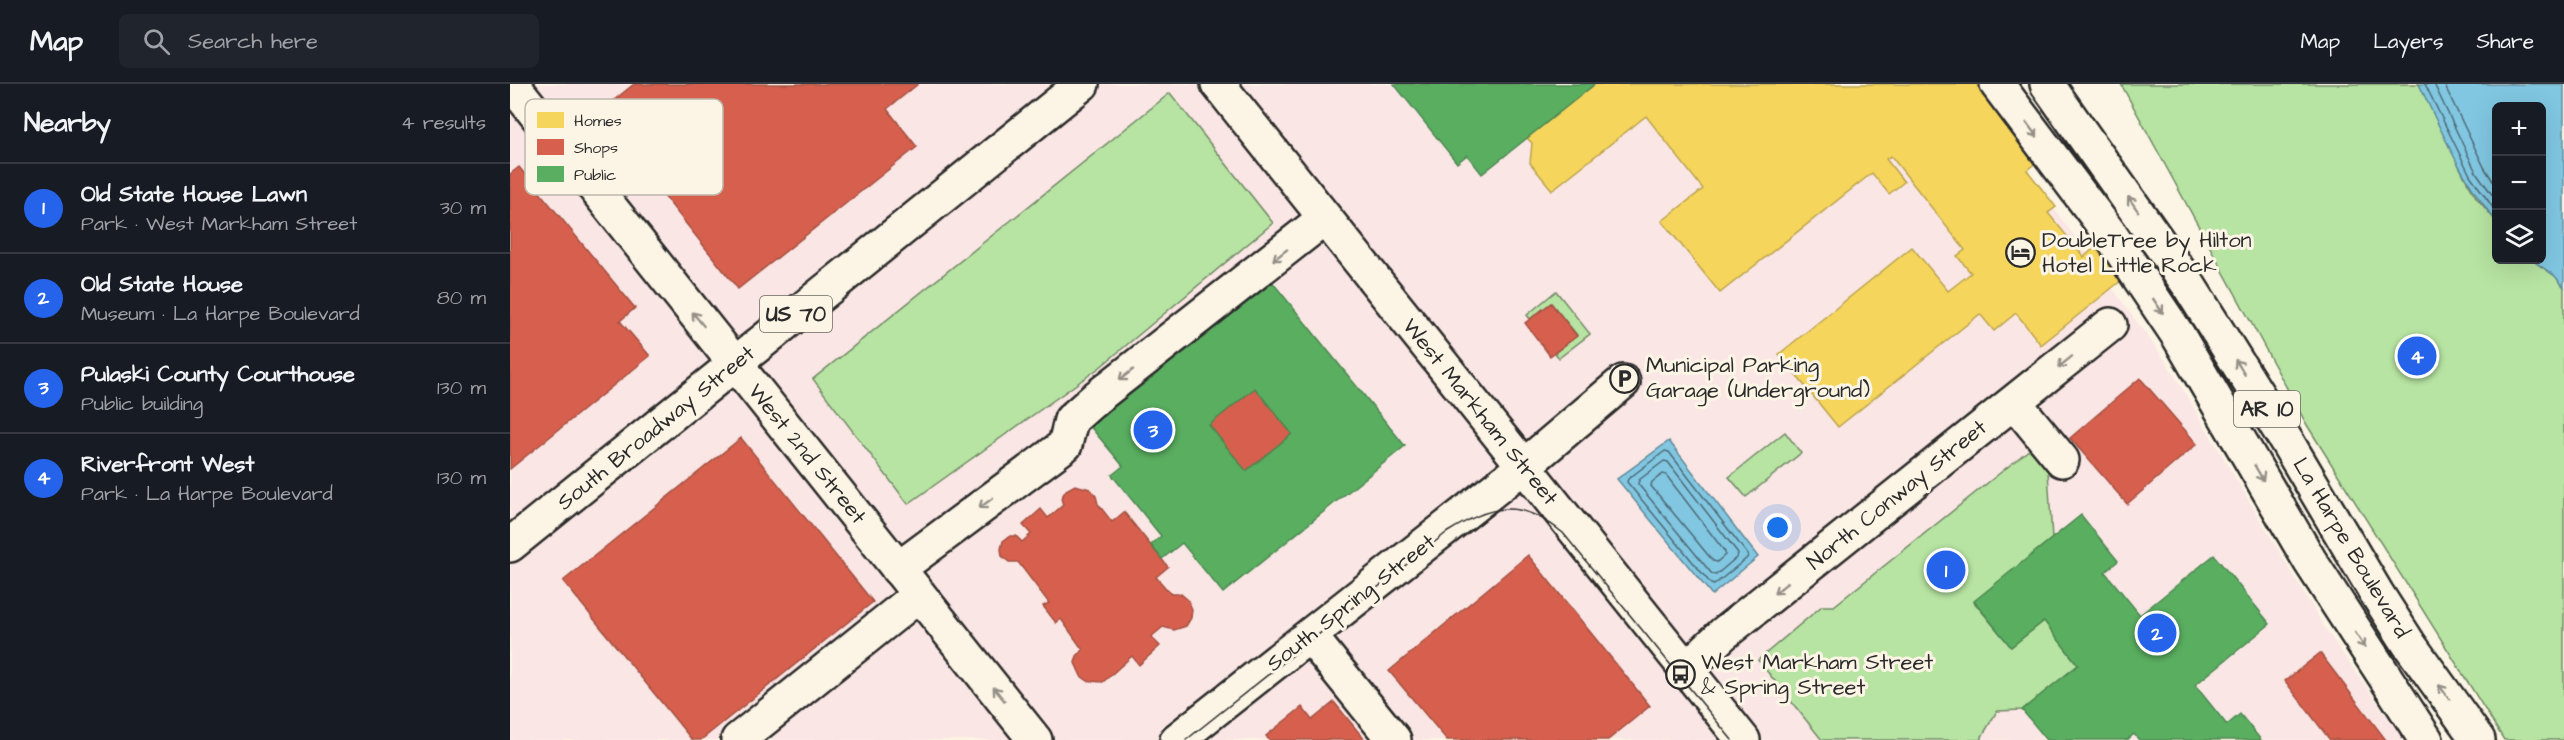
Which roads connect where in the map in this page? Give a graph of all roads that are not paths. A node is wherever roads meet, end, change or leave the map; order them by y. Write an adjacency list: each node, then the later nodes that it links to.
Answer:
1 (1082, 84): 10 (main road, South Broadway Street / US 70)
2 (1218, 84): 8 (main road, West Markham Street)
3 (1996, 84): 25 (main road, La Harpe Boulevard / AR 10, one-way to 25)
4 (2047, 84): 26 (main road, La Harpe Boulevard / AR 10, one-way to 4)
5 (520, 87): 6 (main road, West 2nd Street, one-way to 5)
6 (529, 99)
7 (604, 195): 10 (main road, West 2nd Street, one-way to 7)
8 (1325, 218): 14 (main road, West Markham Street); 16 (main road, one-way to 16)
9 (2110, 325): 12 (main road, North Conway Street, one-way to 12)
10 (735, 364): 15 (main road, South Broadway Street / US 70); 16 (main road, West 2nd Street)
11 (1623, 382): 14 (main road, South Spring Street)
12 (2015, 403): 13 (main road); 19 (main road, North Conway Street, one-way to 19)
13 (2062, 460)
14 (1524, 466): 18 (main road, South Spring Street); 19 (main road, West Markham Street)
15 (510, 545)
16 (898, 568): 17 (main road, West 2nd Street)
17 (920, 595): 20 (main road); 21 (main road, West 2nd Street, one-way to 17)
18 (1310, 636): 22 (main road, South Spring Street); 23 (main road)
19 (1686, 669): 24 (main road, West Markham Street)
20 (738, 740)
21 (1035, 740)
22 (1177, 740)
23 (1394, 740)
24 (1743, 740)
25 (2426, 740)
26 (2478, 740)

